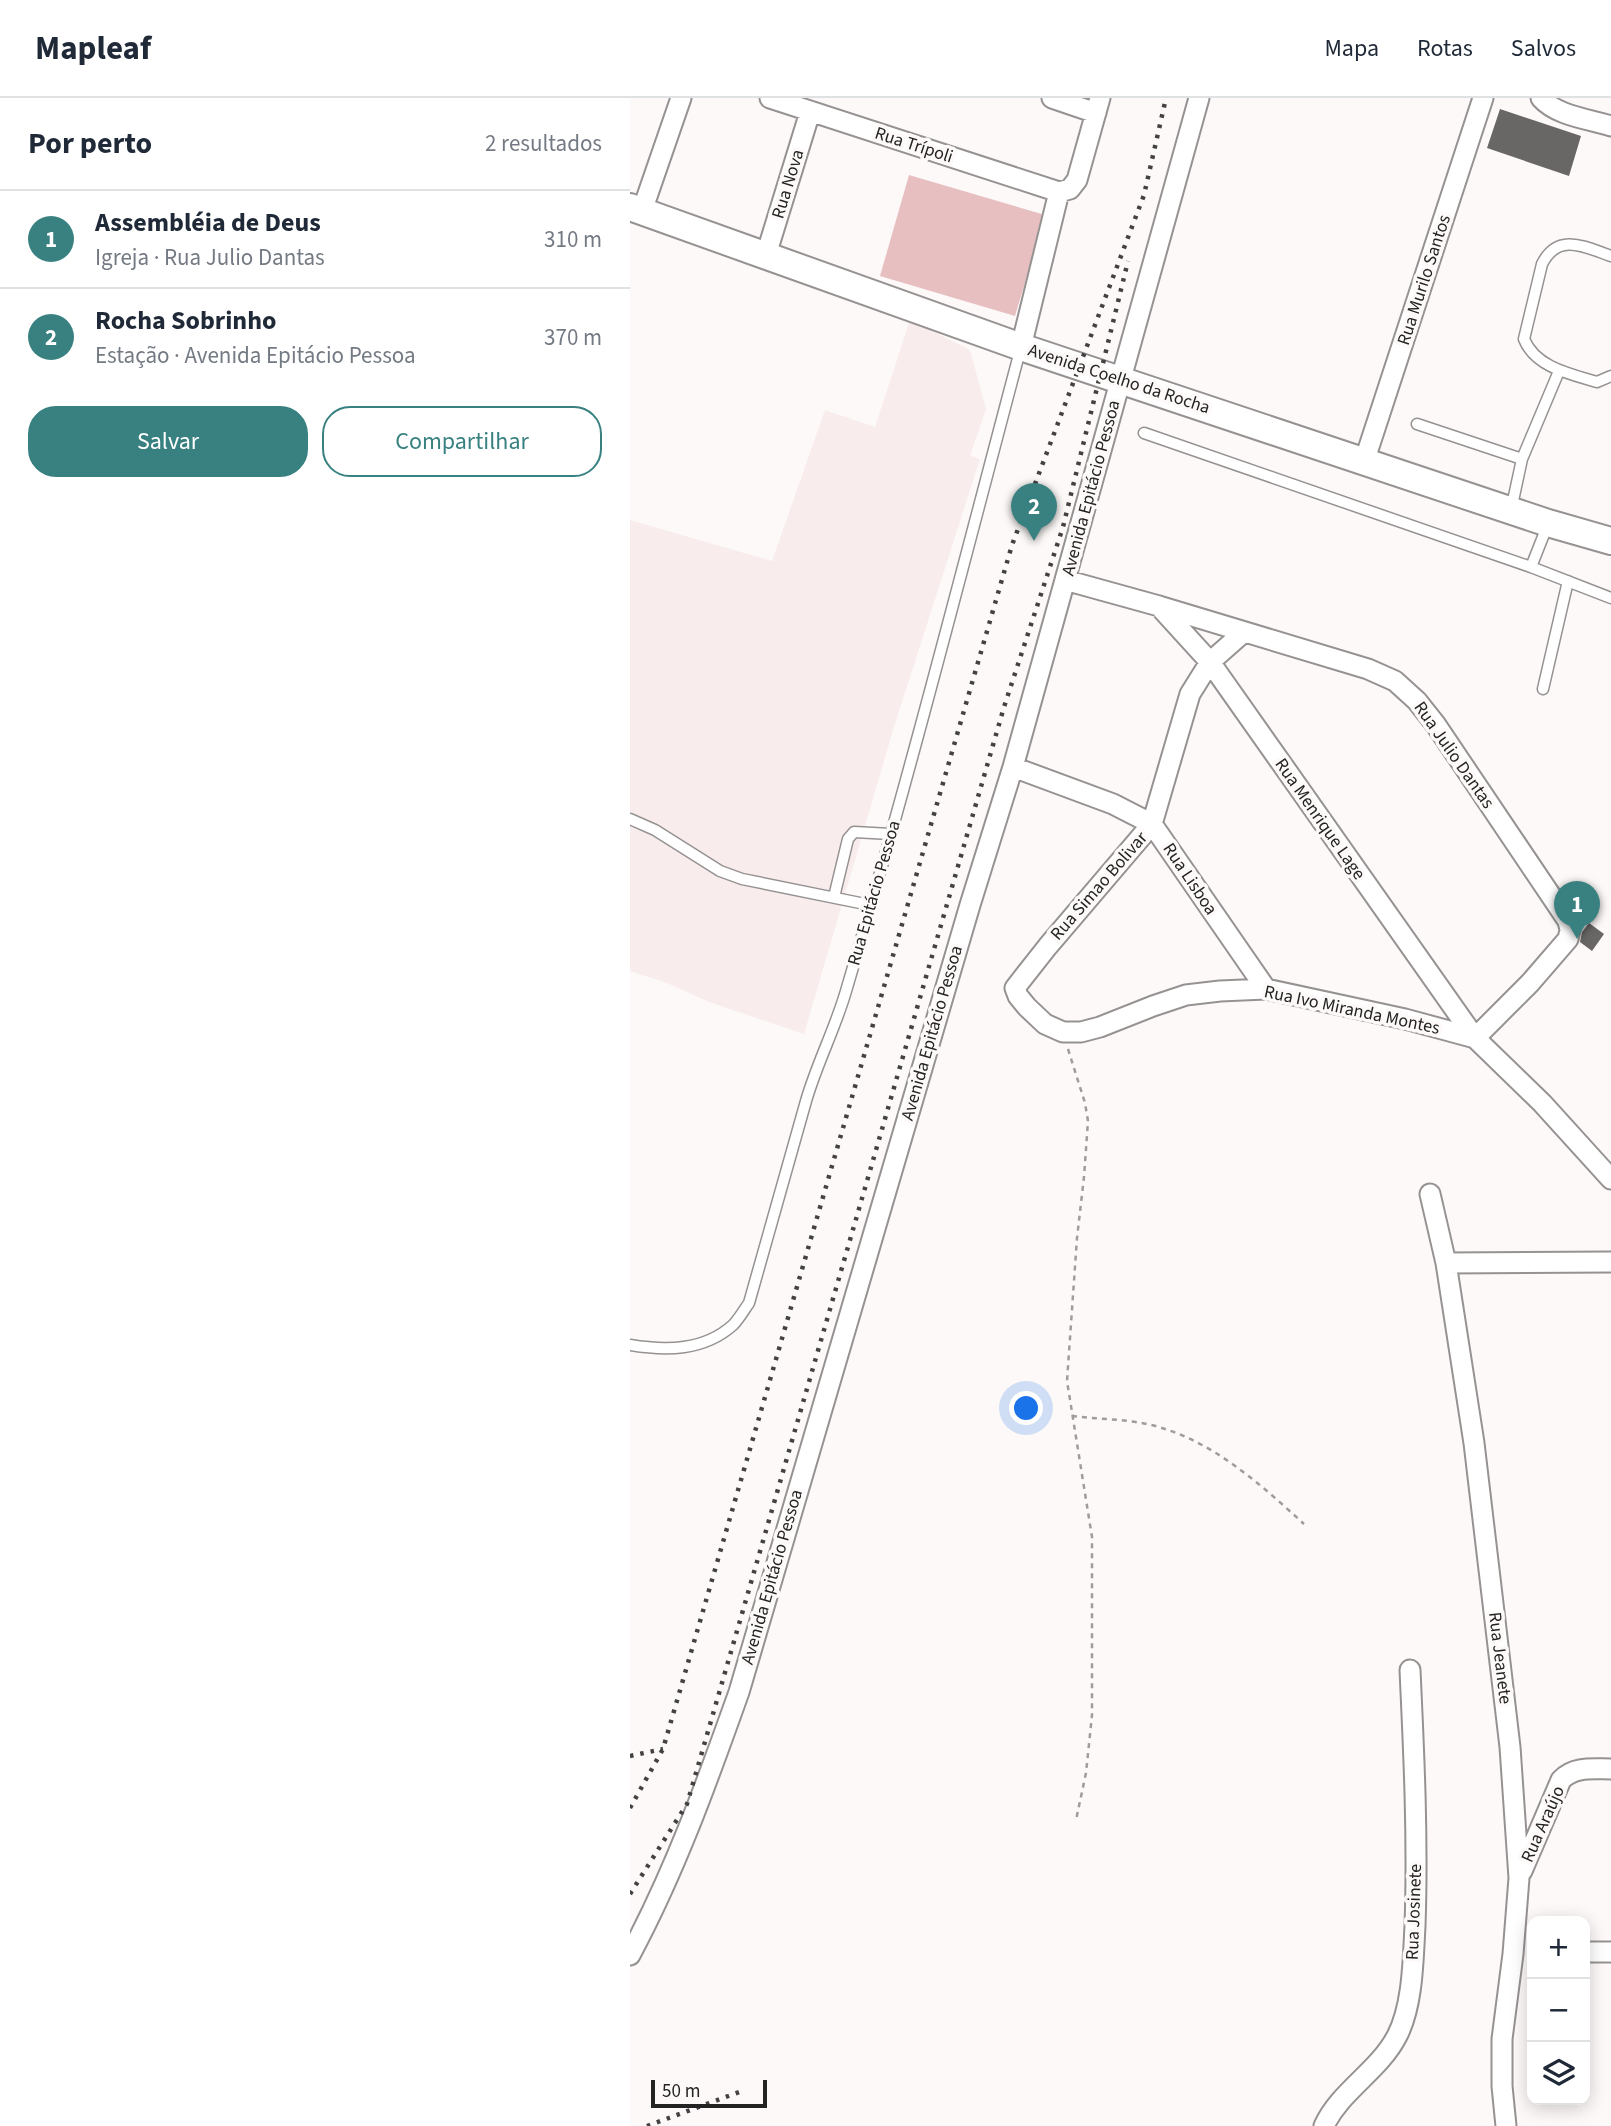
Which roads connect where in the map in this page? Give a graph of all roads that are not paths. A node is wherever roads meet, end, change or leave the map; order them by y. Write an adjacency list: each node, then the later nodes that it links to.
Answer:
1 (681, 98): 11 (street)
2 (770, 98): 8 (street, Rua Trípoli)
3 (1052, 98): 7 (street)
4 (1199, 98): 17 (street, Avenida Epitácio Pessoa)
5 (1483, 98): 21 (street, Rua Murilo Santos)
6 (1542, 98): 9 (street)
7 (1098, 106): 10 (street)
8 (810, 112): 10 (street, Rua Trípoli); 12 (street, Rua Nova)
9 (1611, 126)
10 (1059, 192): 14 (street)
11 (636, 209): 12 (main road, Avenida Coelho da Rocha)
12 (766, 256): 14 (main road, Avenida Coelho da Rocha)
13 (1611, 256): 15 (lane)
14 (1021, 346): 17 (main road, Avenida Coelho da Rocha); 36 (lane, Rua Epitácio Pessoa)
15 (1559, 371): 16 (lane); 20 (lane)
16 (1611, 376)
17 (1121, 379): 21 (main road, Avenida Coelho da Rocha); 26 (street, Avenida Epitácio Pessoa)
18 (1417, 424): 20 (lane)
19 (1144, 433): 25 (lane)
20 (1522, 459): 22 (lane)
21 (1364, 461): 22 (main road, Avenida Coelho da Rocha)
22 (1511, 511): 23 (main road, Avenida Coelho da Rocha)
23 (1548, 523): 24 (main road, Avenida Coelho da Rocha); 25 (lane)
24 (1611, 541)
25 (1531, 567): 27 (lane)
26 (1065, 580): 29 (street, Rua Julio Dantas); 33 (street, Avenida Epitácio Pessoa)
27 (1568, 582): 28 (lane); 32 (lane)
28 (1611, 598)
29 (1159, 606): 30 (street, Rua Julio Dantas); 31 (street, Rua Menrique Lage)
30 (1244, 632): 31 (street, Rua Simao Bolivar); 41 (street, Rua Julio Dantas)
31 (1210, 662): 35 (street, Rua Simao Bolivar); 41 (street, Rua Menrique Lage)
32 (1542, 689)
33 (1013, 767): 35 (street, Rua Lisboa); 53 (street, Avenida Epitácio Pessoa)
34 (630, 819): 37 (lane)
35 (1152, 824): 39 (street, Rua Lisboa); 40 (street, Rua Simao Bolivar)
36 (891, 834): 37 (lane); 38 (lane, Rua Epitácio Pessoa)
37 (834, 897): 38 (lane)
38 (870, 905): 46 (lane, Rua Epitácio Pessoa)
39 (1266, 989): 40 (street, Rua Ivo Miranda Montes); 41 (street, Rua Ivo Miranda Montes)
40 (1063, 1032)
41 (1475, 1038): 42 (street, Rua Ivo Miranda Montes)
42 (1611, 1179)
43 (1430, 1194): 45 (street, Rua Jeanete)
44 (1611, 1262): 45 (street)
45 (1446, 1263): 49 (street, Rua Jeanete)
46 (630, 1345)
47 (1410, 1670): 54 (street, Rua Josinete)
48 (1611, 1769): 49 (street, Rua Araújo)
49 (1519, 1878): 52 (street, Rua Jeanete)
50 (1590, 1952): 51 (street)
51 (1611, 1952)
52 (1522, 1954): 55 (street, Rua Jeanete)
53 (630, 1955)
54 (1324, 2126)
55 (1506, 2126)

